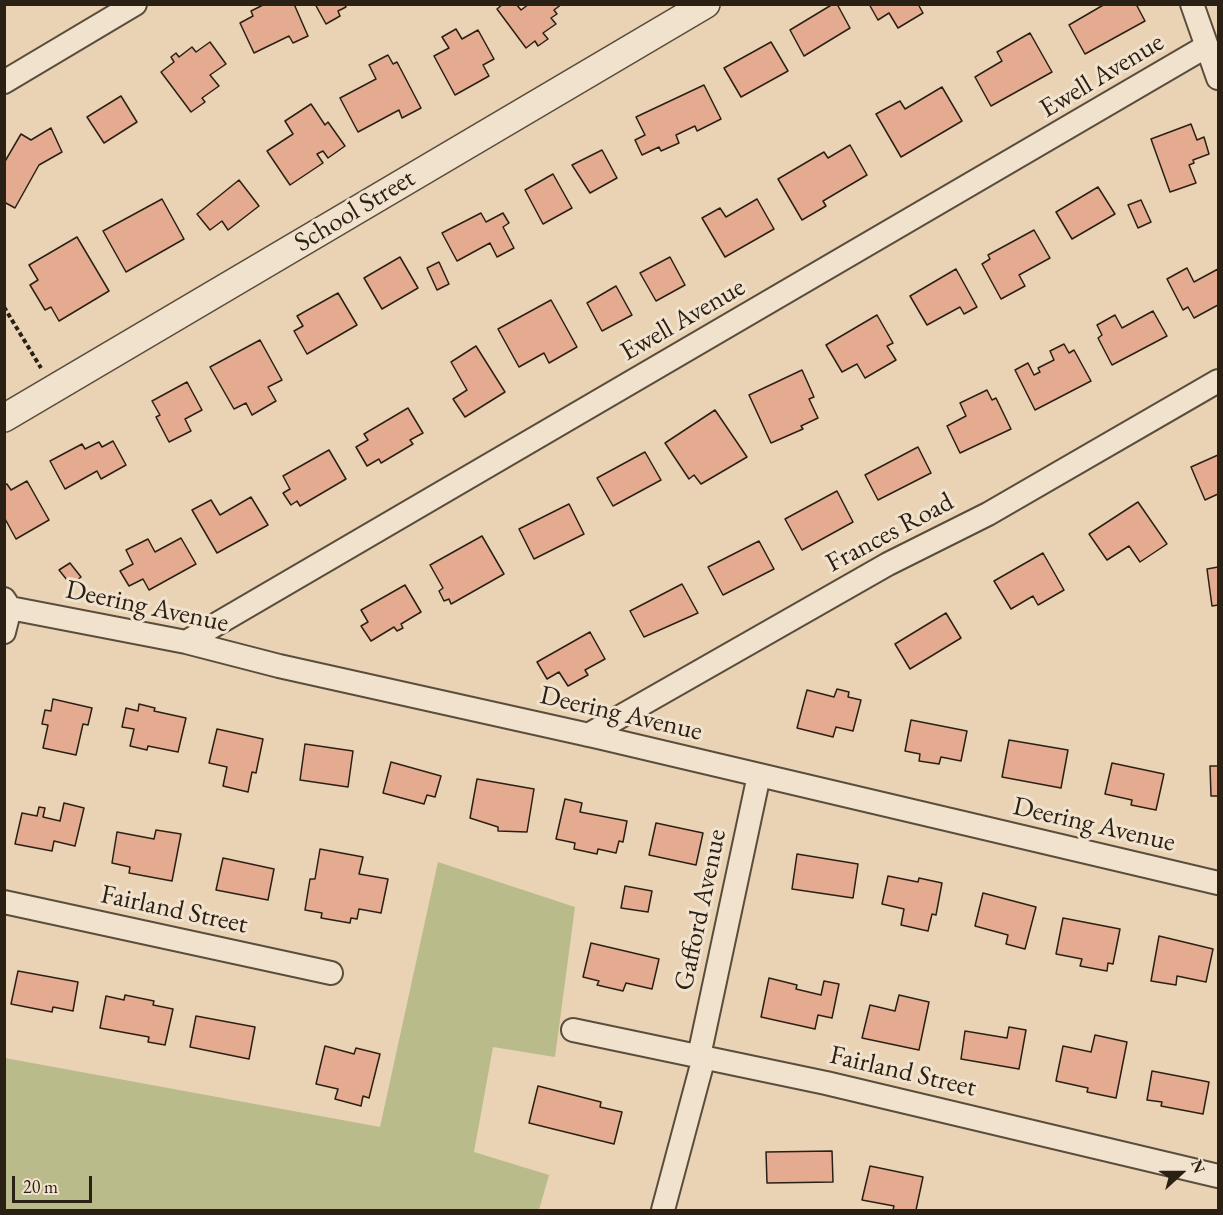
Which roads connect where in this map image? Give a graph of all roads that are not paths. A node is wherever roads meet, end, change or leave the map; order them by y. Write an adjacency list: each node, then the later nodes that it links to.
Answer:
1 (135, 4): 6 (street)
2 (705, 4): 8 (street, School Street)
3 (1192, 4): 4 (street)
4 (1207, 46): 5 (street); 11 (street, Ewell Avenue)
5 (1218, 78)
6 (4, 82)
7 (1218, 381): 12 (street, Frances Road)
8 (4, 418)
9 (7, 603): 10 (street); 11 (street, Deering Avenue)
10 (4, 632)
11 (186, 642): 12 (street, Deering Avenue)
12 (588, 735): 13 (street, Deering Avenue)
13 (759, 775): 14 (street, Deering Avenue); 18 (street, Gafford Avenue)
14 (1218, 883)
15 (4, 902): 16 (street, Fairland Street)
16 (331, 973)
17 (573, 1030): 18 (street, Fairland Street)
18 (701, 1056): 19 (street, Fairland Street); 20 (street, Gafford Avenue)
19 (1218, 1176)
20 (667, 1208)

